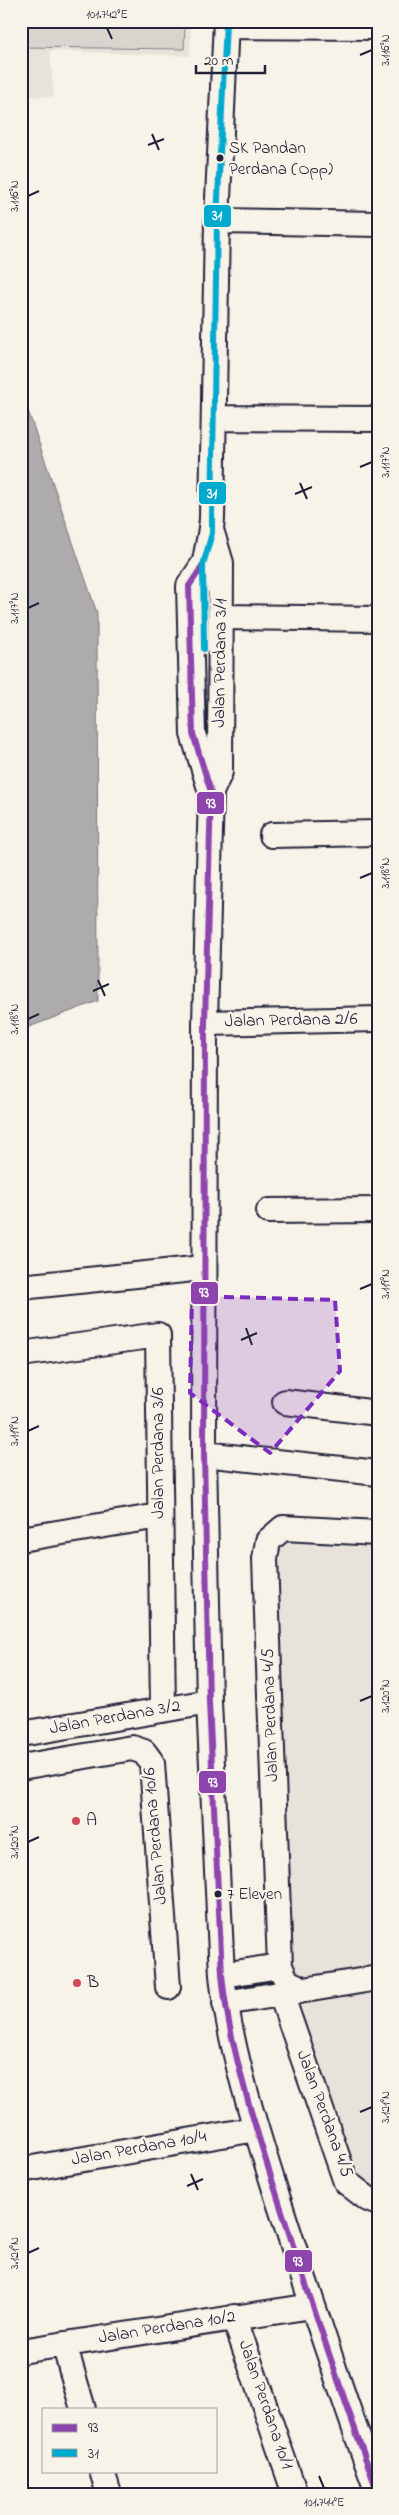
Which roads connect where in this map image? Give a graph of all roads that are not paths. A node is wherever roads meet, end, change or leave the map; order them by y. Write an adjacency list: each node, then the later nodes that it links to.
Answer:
1 (226, 24): 2 (street); 3 (street, Jalan Perdana 3/1)
2 (378, 28)
3 (217, 222): 4 (street); 5 (street, Jalan Perdana 3/1)
4 (378, 224)
5 (215, 418): 6 (street); 7 (street, Jalan Perdana 3/1)
6 (378, 419)
7 (212, 533): 8 (street, Jalan Perdana 3/1); 10 (street, Jalan Perdana 3/1)
8 (222, 617): 9 (street); 10 (street, Jalan Perdana 3/1)
9 (378, 619)
10 (208, 781): 14 (street, Jalan Perdana 3/1)
11 (378, 833): 12 (street)
12 (272, 835)
13 (378, 1019): 14 (street, Jalan Perdana 2/6)
14 (205, 1023): 17 (street, Jalan Perdana 3/1)
15 (378, 1210): 16 (street)
16 (269, 1211)
17 (203, 1268): 18 (street); 22 (street, Jalan Perdana 3/1)
18 (21, 1287)
19 (21, 1354): 24 (street, Jalan Perdana 3/6)
20 (285, 1402): 21 (street)
21 (378, 1413)
22 (204, 1454): 23 (street); 27 (street, Jalan Perdana 3/1)
23 (378, 1473)
24 (159, 1516): 26 (street); 28 (street, Jalan Perdana 3/6)
25 (378, 1533): 31 (street, Jalan Perdana 4/5)
26 (21, 1539)
27 (209, 1702): 28 (street, Jalan Perdana 3/2); 32 (street, Jalan Perdana 3/1)
28 (163, 1710): 29 (street, Jalan Perdana 3/2)
29 (21, 1734)
30 (21, 1767): 34 (street, Jalan Perdana 10/6)
31 (280, 1966): 32 (street); 35 (street)
32 (222, 1975): 37 (street, Jalan Perdana 3/1)
33 (378, 1978): 35 (street)
34 (168, 1987)
35 (306, 1990): 36 (street)
36 (281, 1994): 37 (street); 40 (street, Jalan Perdana 4/5)
37 (225, 2003): 38 (street, Jalan Perdana 3/1)
38 (256, 2129): 39 (street, Jalan Perdana 10/4); 41 (street, Jalan Perdana 3/1)
39 (21, 2170)
40 (373, 2201)
41 (312, 2306): 42 (street, Jalan Perdana 10/2); 47 (street, Jalan Perdana 3/1)
42 (234, 2317): 43 (street, Jalan Perdana 10/2); 49 (street, Jalan Perdana 10/1)
43 (64, 2344): 44 (street, Jalan Perdana 10/2); 45 (street)
44 (21, 2351)
45 (83, 2408)
46 (102, 2472): 48 (street)
47 (378, 2493)
48 (109, 2494)
49 (294, 2494)

